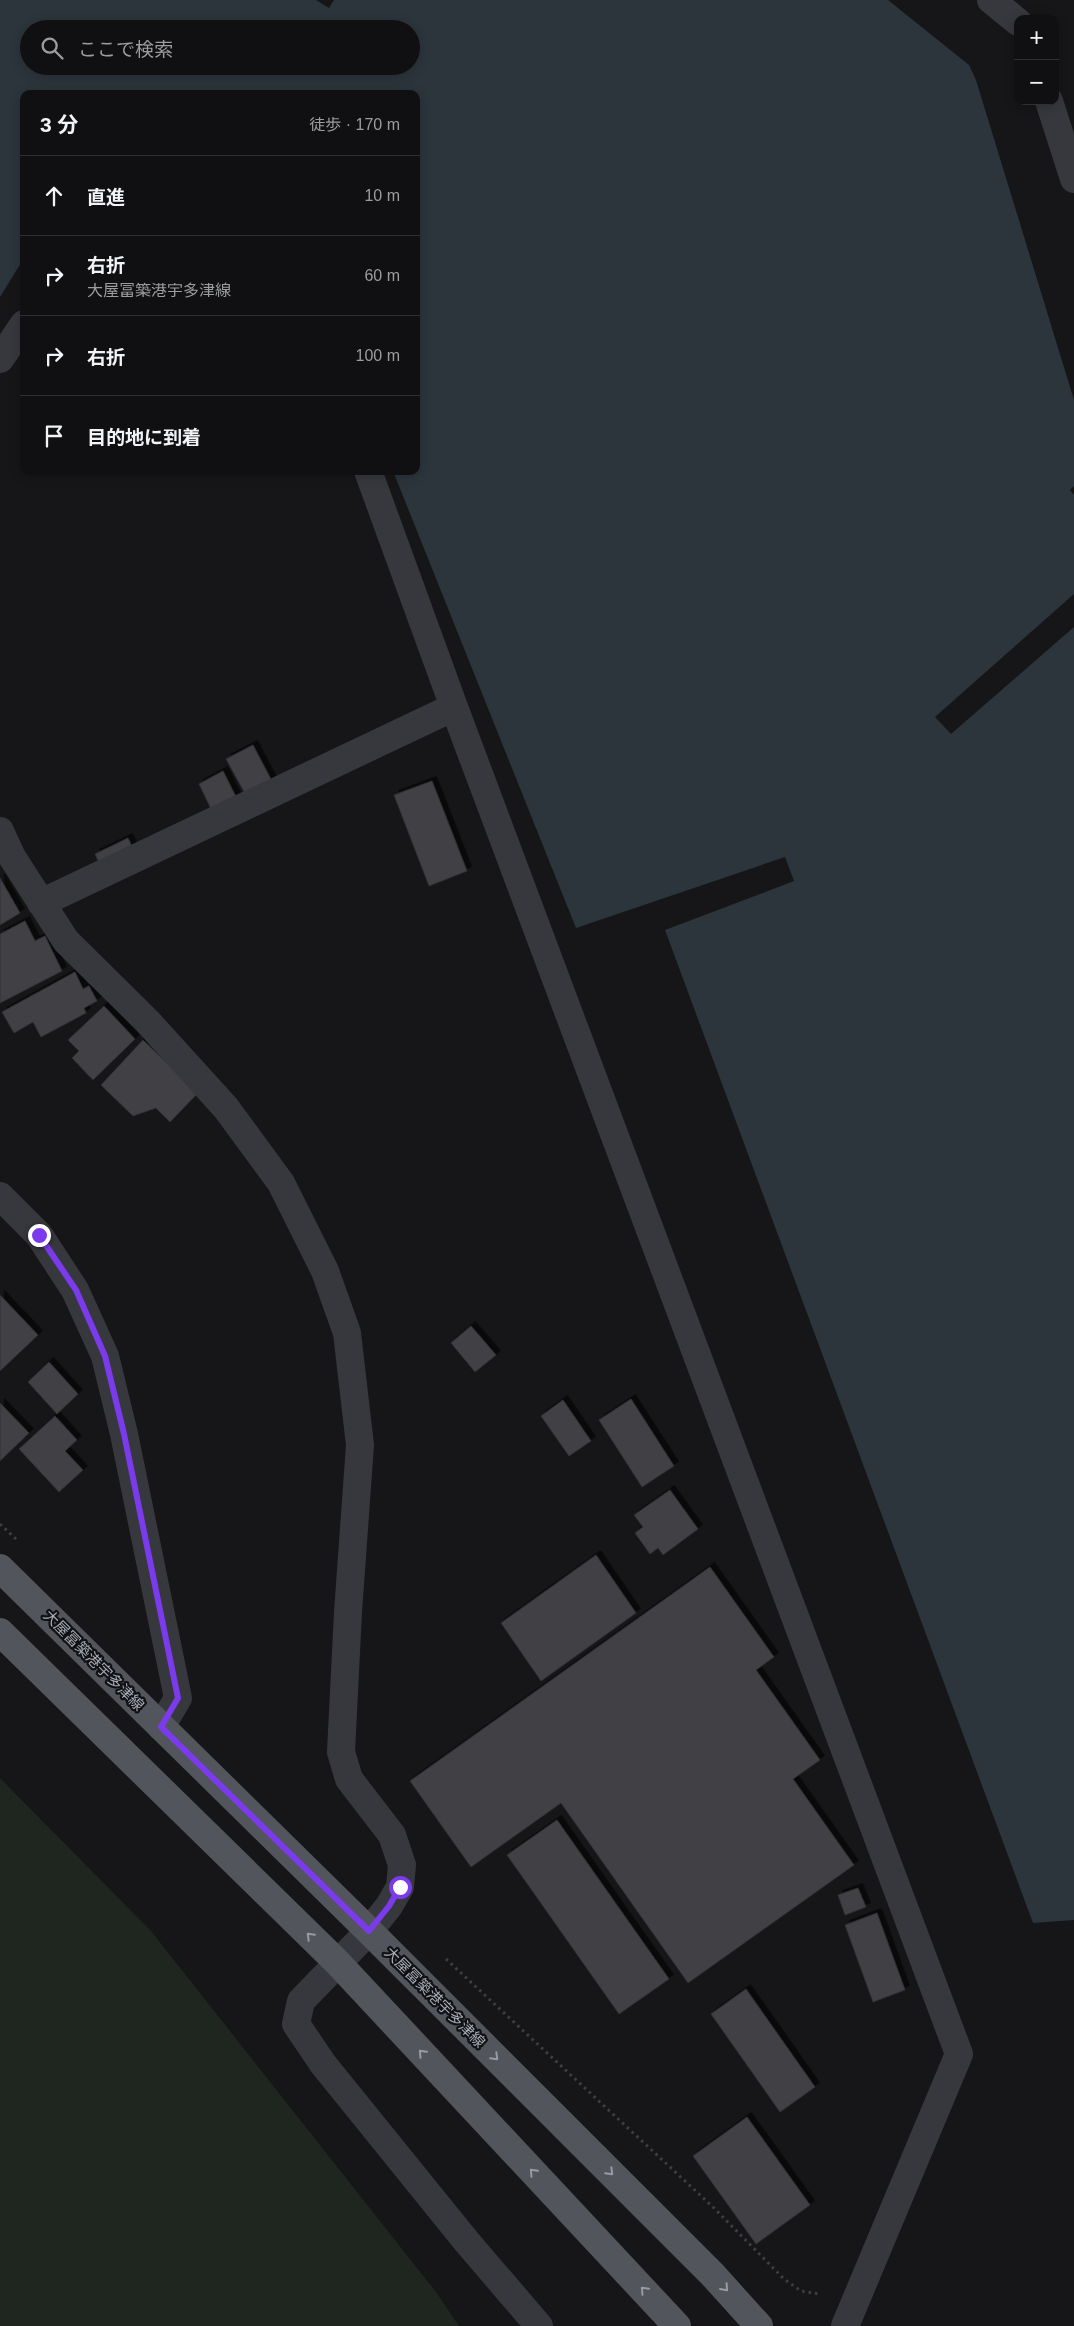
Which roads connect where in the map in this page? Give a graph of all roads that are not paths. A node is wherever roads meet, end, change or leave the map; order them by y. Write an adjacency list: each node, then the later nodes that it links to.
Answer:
1 (990, 0): 2 (street)
2 (1014, 19)
3 (1050, 105): 4 (street)
4 (1074, 179)
5 (20, 330): 6 (street)
6 (0, 358)
7 (369, 475): 8 (street)
8 (454, 707): 10 (street); 20 (street)
9 (0, 831): 10 (street)
10 (41, 903): 15 (street)
11 (0, 1196): 14 (street)
12 (0, 1568): 14 (main road, 大屋冨築港宇多津線)
13 (0, 1632): 16 (main road, one-way to 13)
14 (161, 1727): 15 (main road, 大屋冨築港宇多津線)
15 (369, 1931): 16 (street); 19 (main road, 大屋冨築港宇多津線, one-way to 19)
16 (337, 1962): 17 (street); 18 (main road, one-way to 16)
17 (539, 2326)
18 (677, 2326)
19 (759, 2326)
20 (845, 2326)

